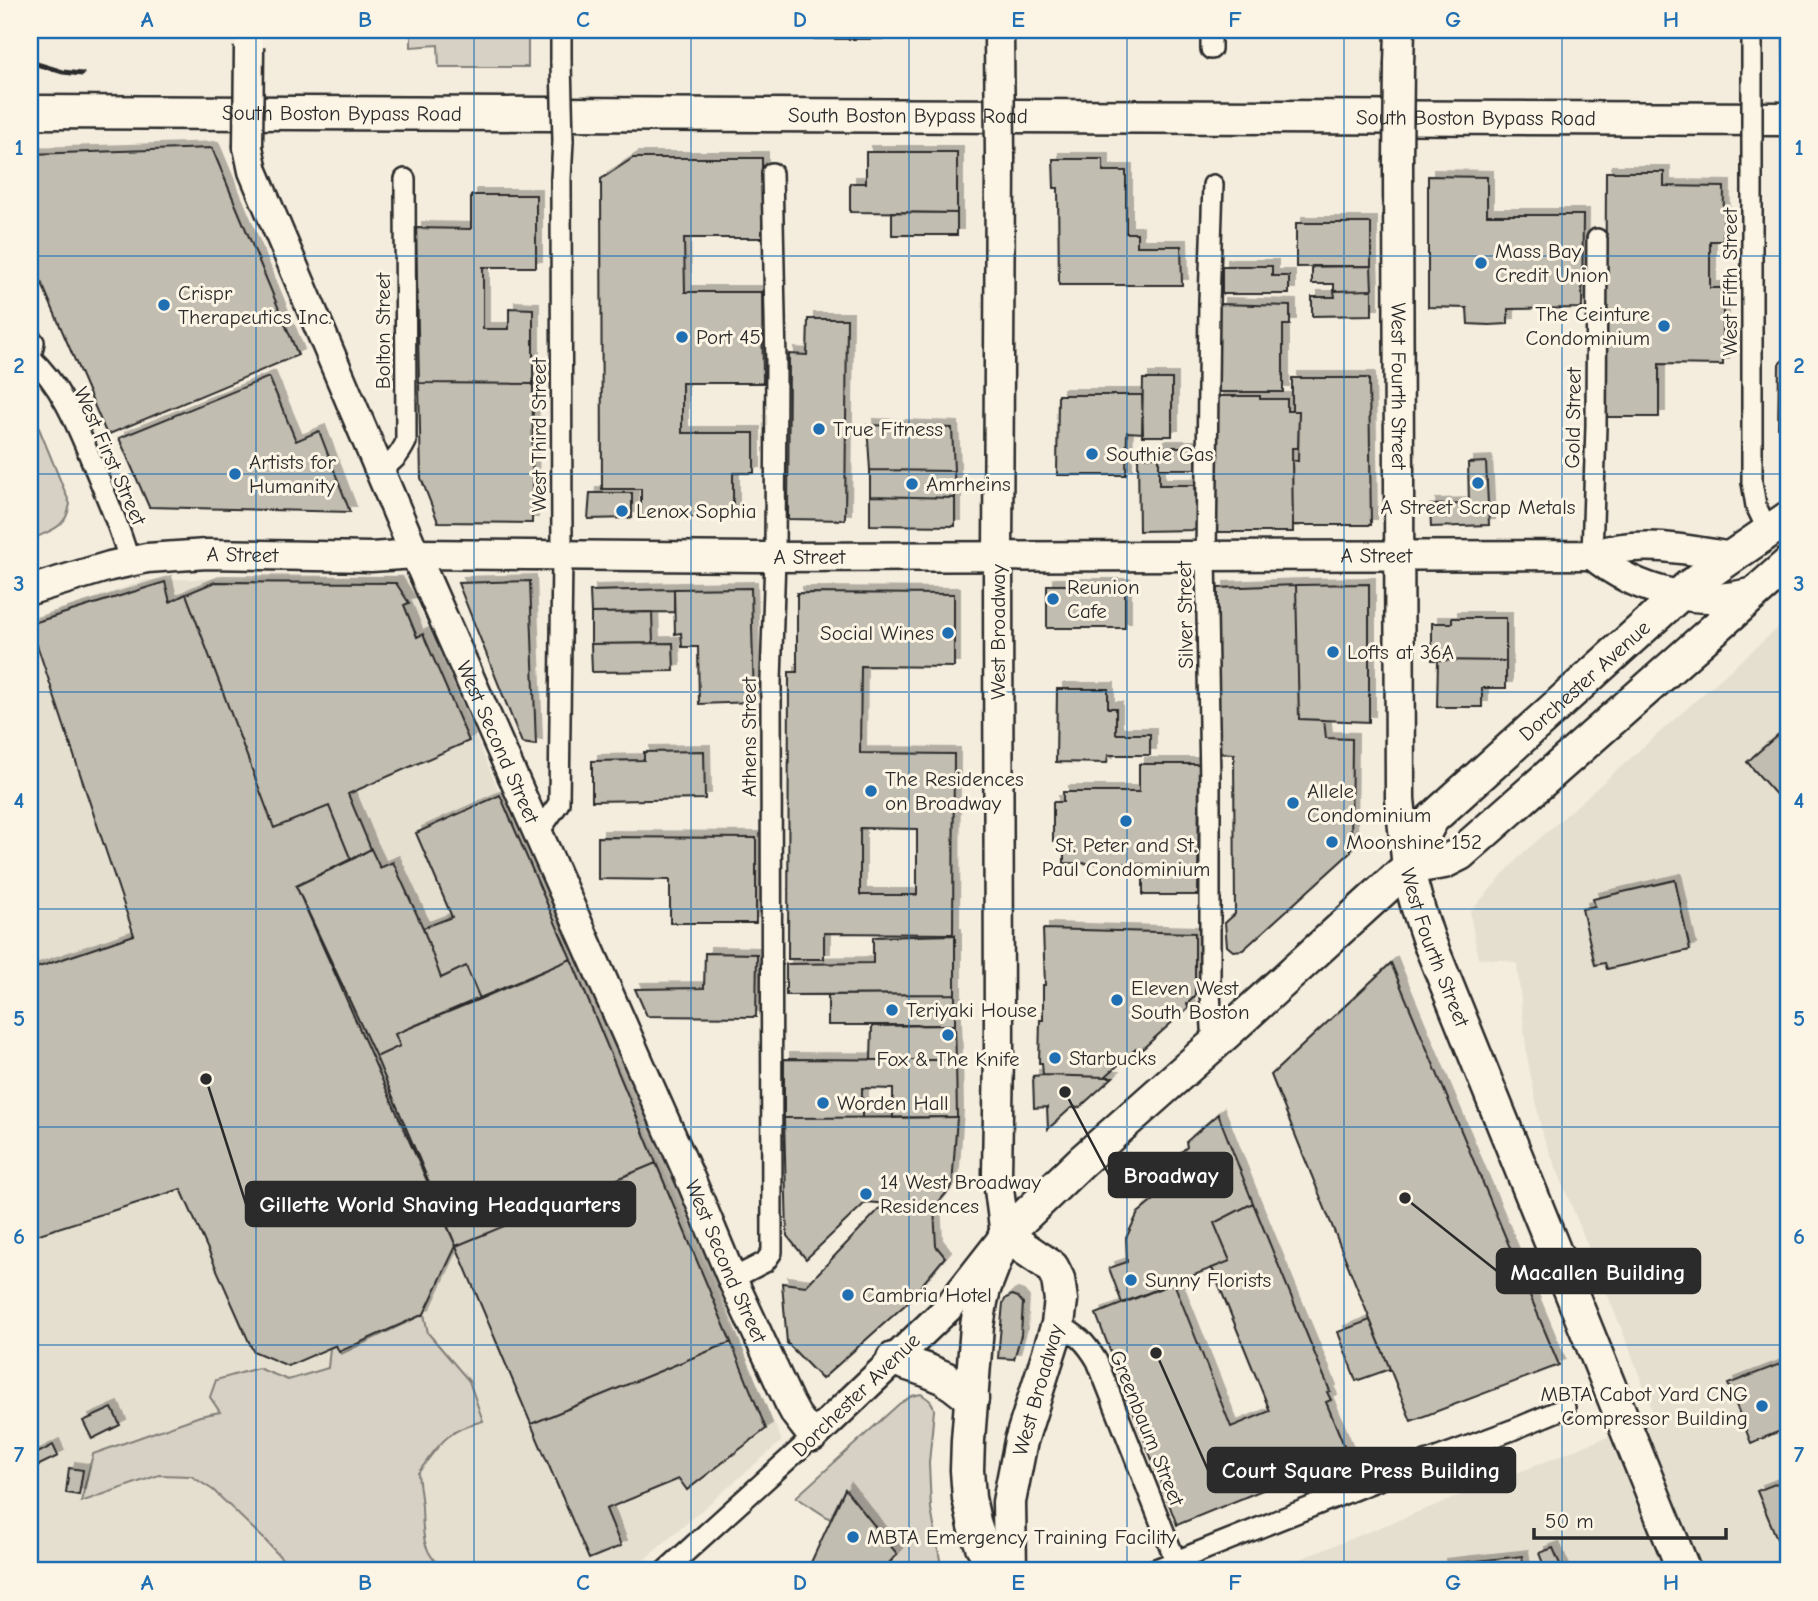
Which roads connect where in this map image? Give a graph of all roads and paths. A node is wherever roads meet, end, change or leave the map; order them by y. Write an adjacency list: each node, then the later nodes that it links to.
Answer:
1 (561, 30): 18 (street, West Third Street, bridge)
2 (999, 30): 22 (main road, West Broadway, bridge)
3 (1400, 30): 20 (main road, West Fourth Street, bridge)
4 (1752, 30): 15 (street, West Fifth Street, bridge)
5 (249, 38): 14 (main road, West Second Street, bridge)
6 (30, 112): 7 (main road, South Boston Bypass Road)
7 (1788, 119)
8 (772, 173): 19 (street, Athens Street)
9 (405, 179): 14 (street, Bolton Street)
10 (1213, 185): 23 (street, Silver Street)
11 (1597, 239): 17 (street, Gold Street)
12 (30, 337): 13 (street, West First Street)
13 (30, 357): 24 (street, West First Street)
14 (379, 469): 16 (main road, West Second Street)
15 (1778, 524): 21 (main road, Dorchester Avenue)
16 (415, 554): 18 (main road, A Street); 24 (main road, A Street); 29 (main road, West Second Street)
17 (1592, 555): 20 (main road, A Street); 21 (main road, A Street); 28 (main road)
18 (562, 556): 19 (main road, A Street); 29 (street, West Third Street)
19 (775, 556): 22 (main road, A Street); 33 (street, Athens Street)
20 (1400, 556): 23 (main road, A Street); 30 (main road, West Fourth Street)
21 (1731, 556): 28 (main road, Dorchester Avenue)
22 (998, 557): 23 (main road, A Street); 32 (main road, West Broadway)
23 (1206, 557): 31 (street, Silver Street)
24 (129, 561): 26 (main road, A Street)
25 (1788, 564): 27 (main road)
26 (30, 590)
27 (1757, 591): 28 (main road); 30 (main road)
28 (1679, 595): 30 (main road, Dorchester Avenue)
29 (538, 833): 33 (main road, West Second Street)
30 (1408, 868): 31 (main road, Dorchester Avenue); 44 (main road, West Fourth Street)
31 (1213, 1045): 32 (main road, Dorchester Avenue)
32 (1005, 1235): 34 (main road, West Broadway); 35 (main road, Dorchester Avenue); 36 (main road, West Broadway)
33 (732, 1279): 38 (main road, West Second Street)
34 (1058, 1324): 39 (street, Greenbaum Street); 42 (main road, West Broadway)
35 (893, 1359): 36 (main road); 38 (main road, Dorchester Avenue)
36 (972, 1399): 41 (main road, West Broadway)
37 (1565, 1408): 39 (street)
38 (813, 1437): 40 (street, Dorchester Avenue)
39 (1176, 1562): 43 (street)
40 (665, 1571)
41 (998, 1571)
42 (1010, 1571)
43 (1151, 1571)
44 (1684, 1571)

